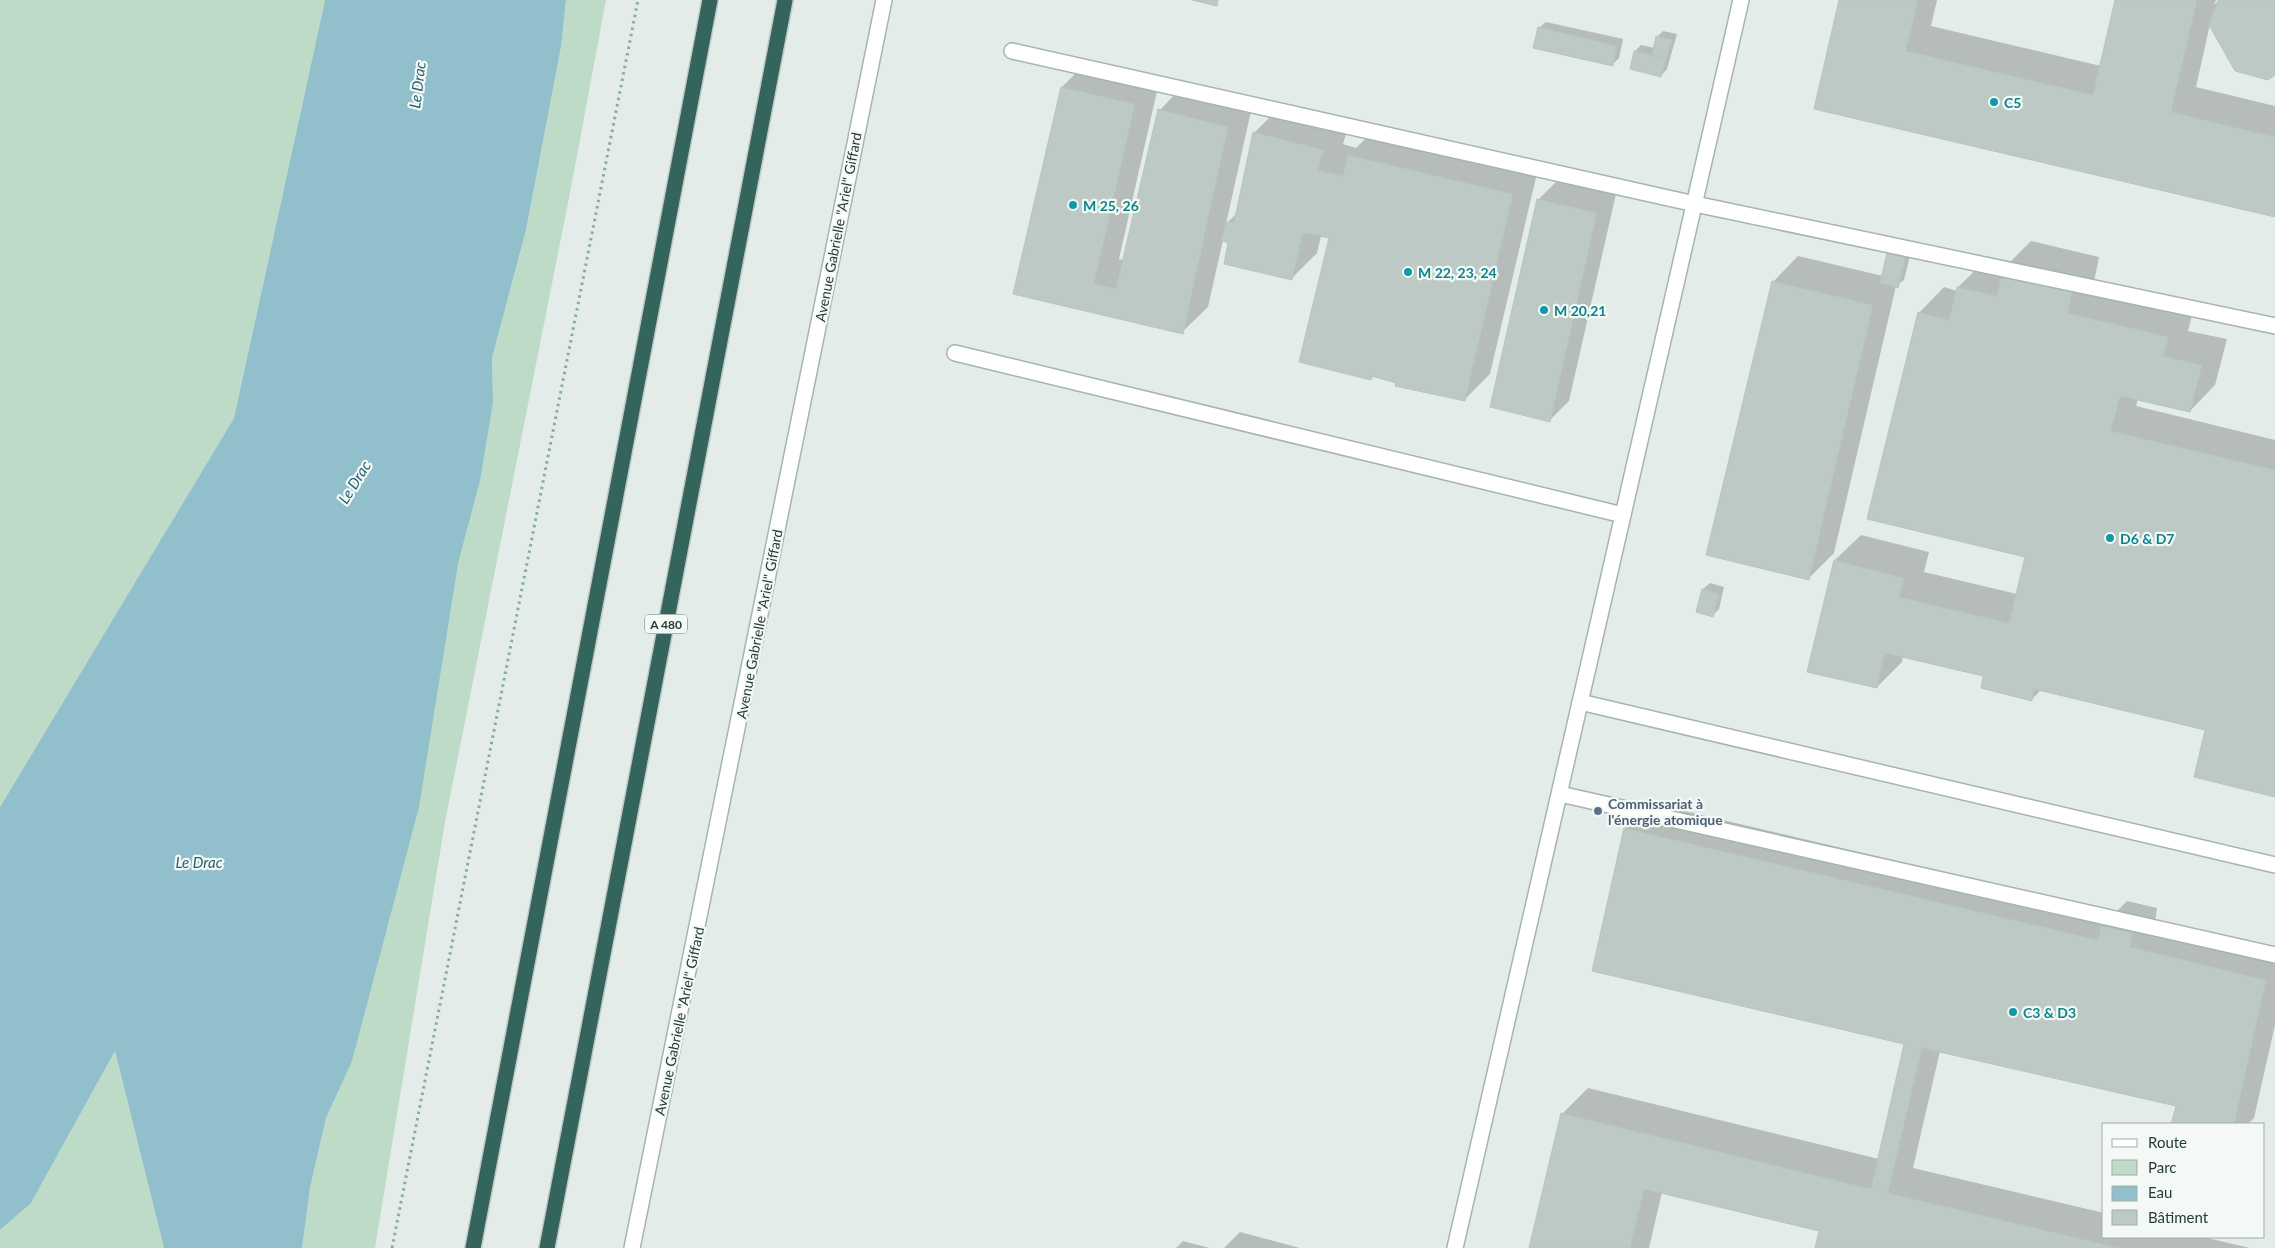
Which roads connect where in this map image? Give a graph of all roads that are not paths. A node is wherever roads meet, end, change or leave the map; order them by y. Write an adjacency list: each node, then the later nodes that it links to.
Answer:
1 (710, 0): 14 (highway)
2 (785, 0): 15 (highway, A 480)
3 (884, 0): 16 (street, Avenue Gabrielle "Ariel" Giffard)
4 (1742, 0): 6 (street)
5 (1012, 51): 6 (street)
6 (1695, 204): 7 (street); 9 (street)
7 (2275, 326)
8 (955, 353): 9 (street)
9 (1624, 516): 10 (street)
10 (1580, 702): 11 (street); 12 (street)
11 (1560, 794): 13 (street); 17 (street)
12 (2275, 864)
13 (2275, 955)
14 (473, 1248)
15 (547, 1248)
16 (632, 1248)
17 (1454, 1248)

